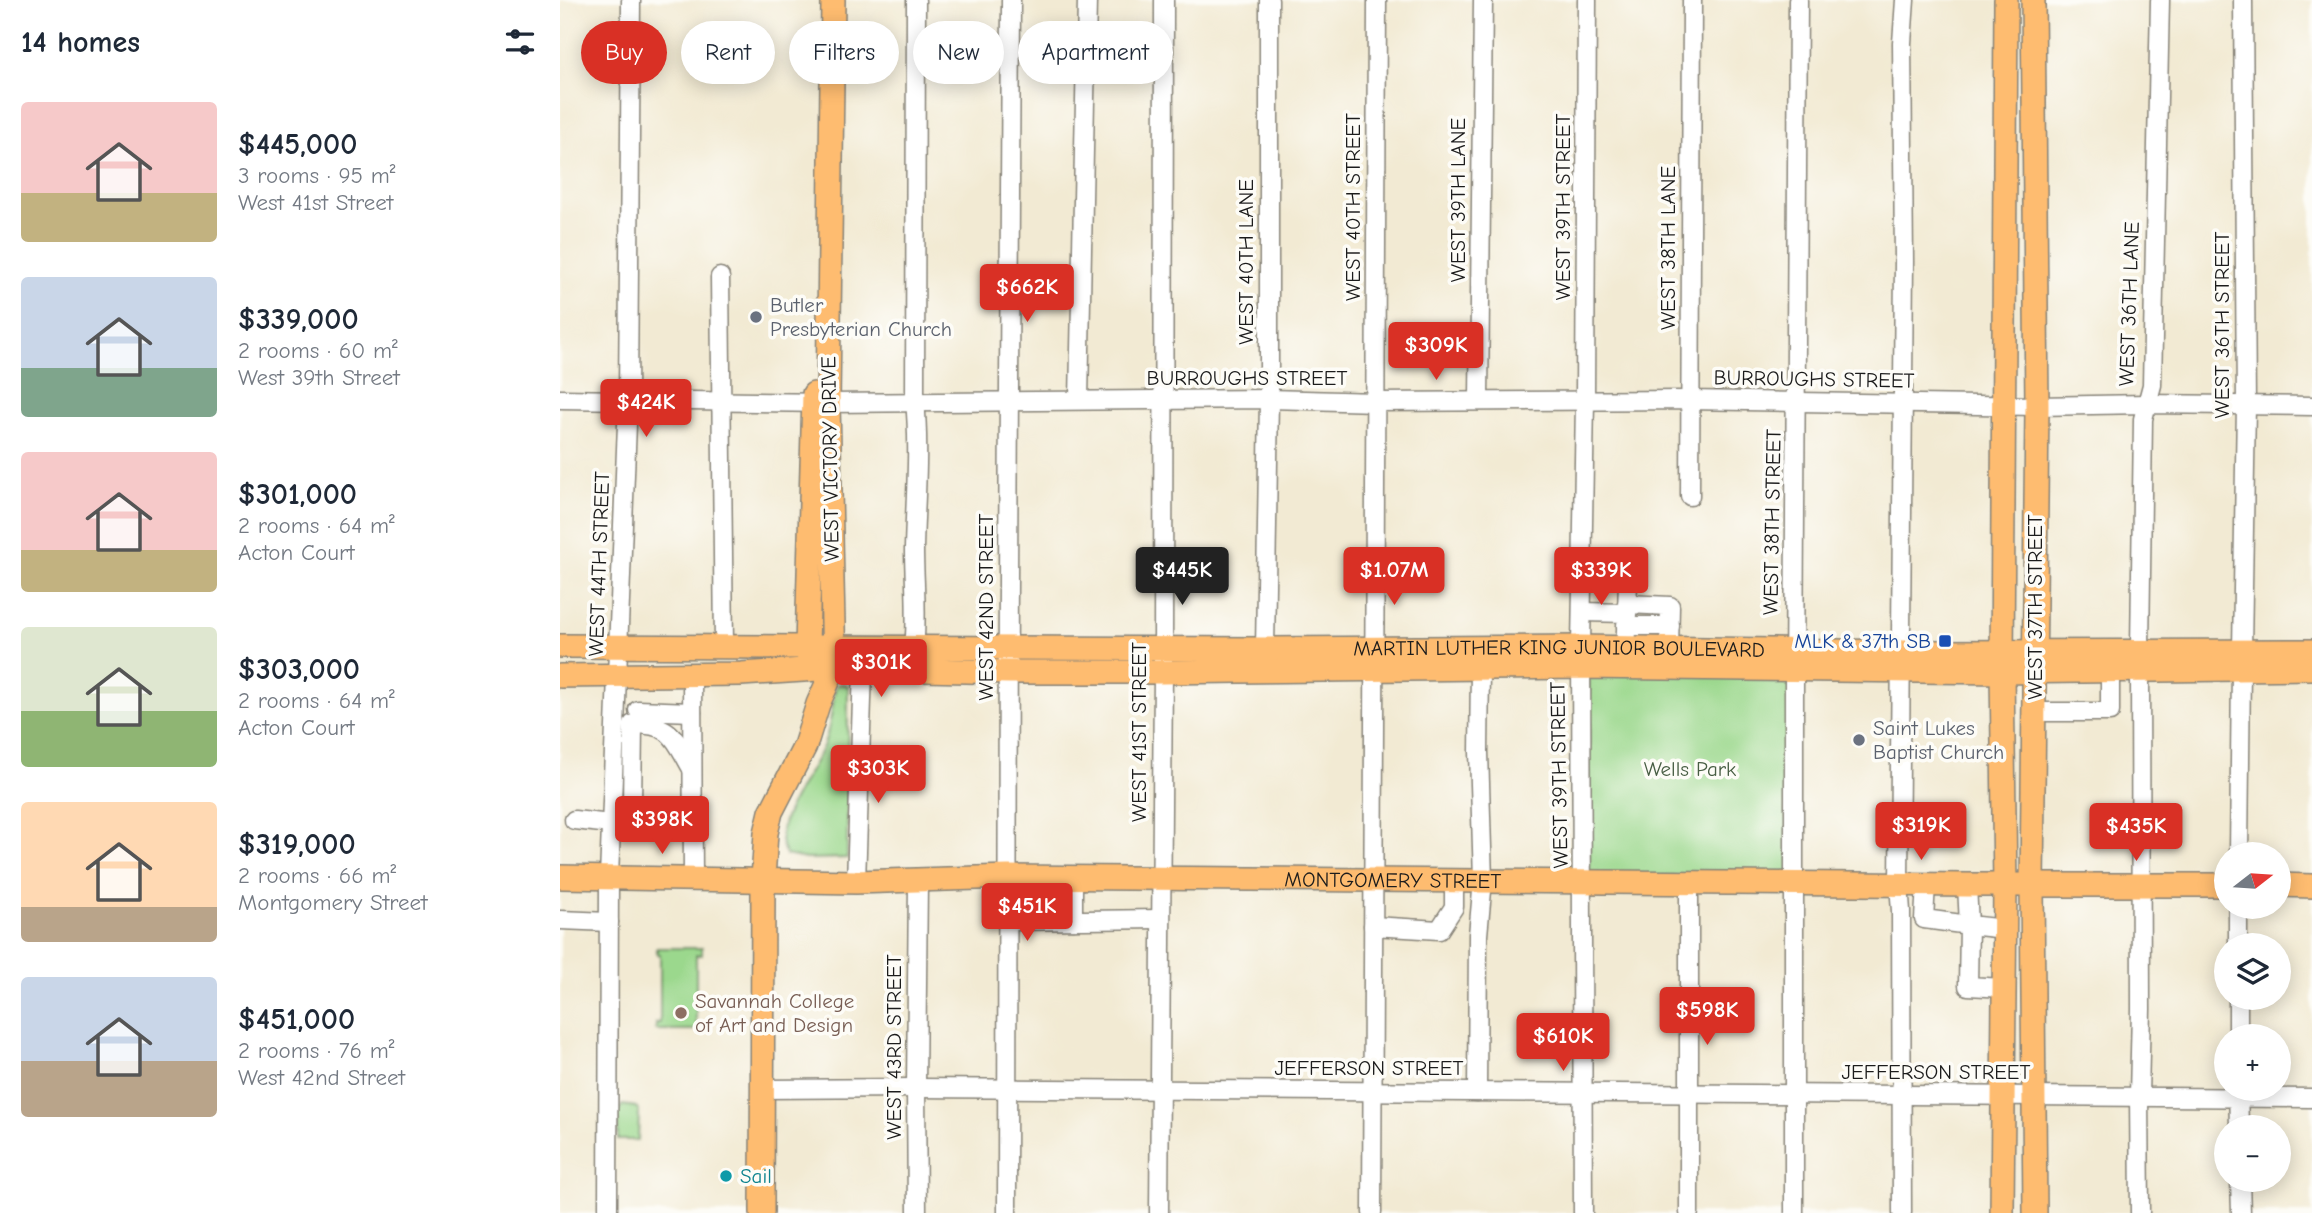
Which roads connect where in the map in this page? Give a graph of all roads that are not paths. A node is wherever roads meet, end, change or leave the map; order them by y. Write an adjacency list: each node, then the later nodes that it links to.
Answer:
1 (631, 0): 21 (street, WEST 44TH STREET)
2 (818, 0): 32 (main road, WEST VICTORY DRIVE)
3 (833, 0): 32 (main road, WEST VICTORY DRIVE)
4 (916, 0): 30 (street)
5 (1012, 0): 24 (street, WEST 42ND STREET)
6 (1087, 0): 25 (street)
7 (1164, 0): 26 (street, WEST 41ST STREET)
8 (1269, 0): 22 (street, WEST 40TH LANE)
9 (1377, 0): 33 (street, WEST 40TH STREET)
10 (1483, 0): 27 (street, WEST 39TH LANE)
11 (1587, 0): 28 (street, WEST 39TH STREET)
12 (1692, 0): 29 (street, WEST 38TH LANE)
13 (1798, 0): 31 (street, WEST 38TH STREET)
14 (1905, 0): 34 (street)
15 (2006, 0): 36 (main road, WEST 37TH STREET)
16 (2034, 0): 38 (main road, WEST 37TH STREET)
17 (2160, 0): 35 (street, WEST 36TH LANE)
18 (2243, 0): 37 (street, WEST 36TH STREET)
19 (720, 277): 23 (street)
20 (560, 399): 21 (street, BURROUGHS STREET)
21 (628, 399): 23 (street, BURROUGHS STREET); 48 (street, WEST 44TH STREET)
22 (1269, 399): 26 (street, BURROUGHS STREET); 33 (street, BURROUGHS STREET); 51 (street, WEST 40TH LANE)
23 (723, 400): 32 (street, BURROUGHS STREET); 46 (street)
24 (1007, 400): 25 (street, BURROUGHS STREET); 30 (street, BURROUGHS STREET); 49 (street, WEST 42ND STREET)
25 (1079, 400): 26 (street, BURROUGHS STREET)
26 (1163, 400): 50 (street, WEST 41ST STREET)
27 (1479, 400): 28 (street, BURROUGHS STREET); 33 (street, BURROUGHS STREET)
28 (1585, 400): 29 (street, BURROUGHS STREET); 42 (street, WEST 39TH STREET)
29 (1689, 400): 31 (street, BURROUGHS STREET); 40 (street, WEST 38TH LANE)
30 (915, 401): 32 (street, BURROUGHS STREET); 47 (street)
31 (1796, 401): 34 (street, BURROUGHS STREET); 59 (street, WEST 38TH STREET)
32 (821, 402): 53 (main road, WEST VICTORY DRIVE); 54 (main road, WEST VICTORY DRIVE)
33 (1376, 402): 57 (street, WEST 40TH STREET)
34 (1903, 403): 36 (street, BURROUGHS STREET); 60 (street)
35 (2147, 404): 37 (street, BURROUGHS STREET); 38 (street, BURROUGHS STREET); 58 (street, WEST 36TH LANE)
36 (2004, 405): 38 (street, BURROUGHS STREET); 61 (main road, WEST 37TH STREET)
37 (2246, 405): 39 (street, BURROUGHS STREET); 56 (street, WEST 36TH STREET)
38 (2037, 406): 62 (main road, WEST 37TH STREET)
39 (2312, 406)
40 (1690, 496)
41 (1628, 580): 43 (street)
42 (1582, 612): 43 (street); 55 (street, WEST 39TH STREET)
43 (1626, 623): 44 (main road, MARTIN LUTHER KING JUNIOR BOULEVARD); 44 (street); 55 (main road, MARTIN LUTHER KING JUNIOR BOULEVARD)
44 (1670, 638): 59 (main road, MARTIN LUTHER KING JUNIOR BOULEVARD)
45 (560, 646): 48 (main road)
46 (724, 646): 48 (main road); 53 (main road)
47 (914, 647): 49 (main road, MARTIN LUTHER KING JUNIOR BOULEVARD); 54 (main road, MARTIN LUTHER KING JUNIOR BOULEVARD)
48 (618, 648): 71 (street, WEST 44TH STREET)
49 (1009, 648): 50 (main road, MARTIN LUTHER KING JUNIOR BOULEVARD); 67 (street, WEST 42ND STREET)
50 (1162, 649): 51 (main road, MARTIN LUTHER KING JUNIOR BOULEVARD); 68 (street, WEST 41ST STREET)
51 (1265, 649): 57 (main road, MARTIN LUTHER KING JUNIOR BOULEVARD)
52 (2312, 651): 56 (main road, MARTIN LUTHER KING JUNIOR BOULEVARD)
53 (809, 657): 54 (main road, MARTIN LUTHER KING JUNIOR BOULEVARD); 69 (main road); 74 (main road, WEST VICTORY DRIVE)
54 (833, 657): 63 (main road, MARTIN LUTHER KING JUNIOR BOULEVARD); 74 (main road, WEST VICTORY DRIVE)
55 (1581, 657): 57 (main road, MARTIN LUTHER KING JUNIOR BOULEVARD); 59 (main road, MARTIN LUTHER KING JUNIOR BOULEVARD); 65 (main road, MARTIN LUTHER KING JUNIOR BOULEVARD); 94 (street, WEST 39TH STREET)
56 (2242, 659): 58 (main road, MARTIN LUTHER KING JUNIOR BOULEVARD); 64 (main road, MARTIN LUTHER KING JUNIOR BOULEVARD); 82 (street, WEST 36TH STREET)
57 (1374, 660): 65 (main road, MARTIN LUTHER KING JUNIOR BOULEVARD); 68 (main road, MARTIN LUTHER KING JUNIOR BOULEVARD); 90 (street, WEST 40TH STREET)
58 (2140, 660): 62 (main road, MARTIN LUTHER KING JUNIOR BOULEVARD); 66 (main road, MARTIN LUTHER KING JUNIOR BOULEVARD); 73 (street, WEST 36TH LANE)
59 (1794, 661): 60 (main road, MARTIN LUTHER KING JUNIOR BOULEVARD); 97 (street, WEST 38TH STREET)
60 (1900, 662): 61 (main road, MARTIN LUTHER KING JUNIOR BOULEVARD); 98 (street)
61 (2002, 662): 62 (main road, MARTIN LUTHER KING JUNIOR BOULEVARD); 104 (main road, WEST 37TH STREET)
62 (2035, 662): 66 (main road, MARTIN LUTHER KING JUNIOR BOULEVARD); 77 (main road, WEST 37TH STREET)
63 (863, 668): 67 (main road, MARTIN LUTHER KING JUNIOR BOULEVARD); 95 (street)
64 (2312, 668)
65 (1480, 669): 91 (street)
66 (2110, 670): 72 (street)
67 (1009, 672): 68 (main road, MARTIN LUTHER KING JUNIOR BOULEVARD); 85 (street, WEST 42ND STREET)
68 (1163, 672): 88 (street, WEST 41ST STREET)
69 (692, 674): 71 (main road); 76 (street)
70 (560, 676): 71 (main road)
71 (617, 676): 80 (street, WEST 44TH STREET)
72 (2110, 702): 73 (street); 77 (street)
73 (2140, 703): 100 (street, WEST 36TH LANE)
74 (818, 704): 89 (main road, WEST VICTORY DRIVE)
75 (639, 710): 76 (street)
76 (692, 712): 78 (street)
77 (2035, 712): 105 (main road, WEST 37TH STREET)
78 (692, 769): 81 (street); 81 (street)
79 (574, 820): 80 (street)
80 (611, 824): 84 (street, WEST 44TH STREET)
81 (693, 828): 87 (street)
82 (2239, 842)
83 (560, 877): 84 (main road, MONTGOMERY STREET)
84 (609, 877): 87 (main road, MONTGOMERY STREET); 111 (street, WEST 44TH STREET)
85 (1008, 877): 86 (main road, MONTGOMERY STREET); 92 (main road, MONTGOMERY STREET); 109 (street, WEST 42ND STREET)
86 (1073, 877): 88 (main road, MONTGOMERY STREET); 110 (street)
87 (693, 878): 89 (main road, MONTGOMERY STREET)
88 (1161, 878): 90 (main road, MONTGOMERY STREET); 107 (street, WEST 41ST STREET)
89 (764, 879): 95 (main road, MONTGOMERY STREET); 118 (main road, WEST VICTORY DRIVE)
90 (1373, 879): 93 (main road, MONTGOMERY STREET); 113 (street, WEST 40TH STREET)
91 (1483, 880): 93 (main road, MONTGOMERY STREET); 94 (main road, MONTGOMERY STREET); 121 (street)
92 (918, 881): 95 (main road, MONTGOMERY STREET); 116 (street, WEST 43RD STREET)
93 (1454, 881): 113 (street)
94 (1583, 881): 96 (main road, MONTGOMERY STREET); 122 (street, WEST 39TH STREET)
95 (856, 882)
96 (1689, 882): 97 (main road, MONTGOMERY STREET); 123 (street)
97 (1794, 882): 98 (main road, MONTGOMERY STREET); 124 (street, WEST 38TH STREET)
98 (1899, 884): 99 (main road, MONTGOMERY STREET); 125 (street)
99 (1926, 884): 103 (main road, MONTGOMERY STREET); 112 (street)
100 (2140, 885): 101 (main road, MONTGOMERY STREET); 105 (main road, MONTGOMERY STREET); 129 (street, WEST 36TH LANE)
101 (2214, 885)
102 (2291, 885): 106 (main road)
103 (1967, 886): 104 (main road, MONTGOMERY STREET); 112 (street)
104 (2005, 886): 105 (main road, MONTGOMERY STREET); 114 (main road, WEST 37TH STREET)
105 (2032, 886): 128 (main road, WEST 37TH STREET)
106 (2312, 886)
107 (1160, 919): 110 (street); 119 (street, WEST 41ST STREET)
108 (560, 920): 111 (street)
109 (1008, 920): 110 (street); 117 (street, WEST 42ND STREET)
110 (1073, 920)
111 (609, 922): 133 (street, WEST 44TH STREET)
112 (1969, 925): 114 (street); 115 (street)
113 (1373, 926): 120 (street, WEST 40TH STREET)
114 (2005, 929): 115 (main road, WEST 37TH STREET)
115 (2004, 988): 127 (main road, WEST 37TH STREET)
116 (916, 1088): 117 (street, JEFFERSON STREET); 118 (street, JEFFERSON STREET); 135 (street, WEST 43RD STREET)
117 (1007, 1088): 119 (street, JEFFERSON STREET); 136 (street, WEST 42ND STREET)
118 (762, 1089): 134 (main road, WEST VICTORY DRIVE)
119 (1160, 1089): 120 (street, JEFFERSON STREET); 137 (street, WEST 41ST STREET)
120 (1372, 1091): 121 (street, JEFFERSON STREET); 138 (street, WEST 40TH STREET)
121 (1477, 1092): 122 (street, JEFFERSON STREET)
122 (1582, 1092): 123 (street, JEFFERSON STREET); 139 (street, WEST 39TH STREET)
123 (1688, 1093): 124 (street, JEFFERSON STREET); 140 (street)
124 (1793, 1094): 125 (street, JEFFERSON STREET); 141 (street, WEST 38TH STREET)
125 (1901, 1094): 127 (street, JEFFERSON STREET); 142 (street)
126 (2214, 1094): 129 (street, JEFFERSON STREET)
127 (2003, 1095): 128 (street, JEFFERSON STREET); 143 (main road, WEST 37TH STREET)
128 (2035, 1095): 129 (street, JEFFERSON STREET); 144 (main road, WEST 37TH STREET)
129 (2138, 1096): 145 (street, WEST 36TH LANE)
130 (2291, 1096): 131 (street, JEFFERSON STREET)
131 (2312, 1097)
132 (2240, 1192): 146 (street)
133 (608, 1213)
134 (762, 1213)
135 (917, 1213)
136 (1007, 1213)
137 (1159, 1213)
138 (1372, 1213)
139 (1583, 1213)
140 (1689, 1213)
141 (1794, 1213)
142 (1902, 1213)
143 (2002, 1213)
144 (2035, 1213)
145 (2140, 1213)
146 (2241, 1213)

